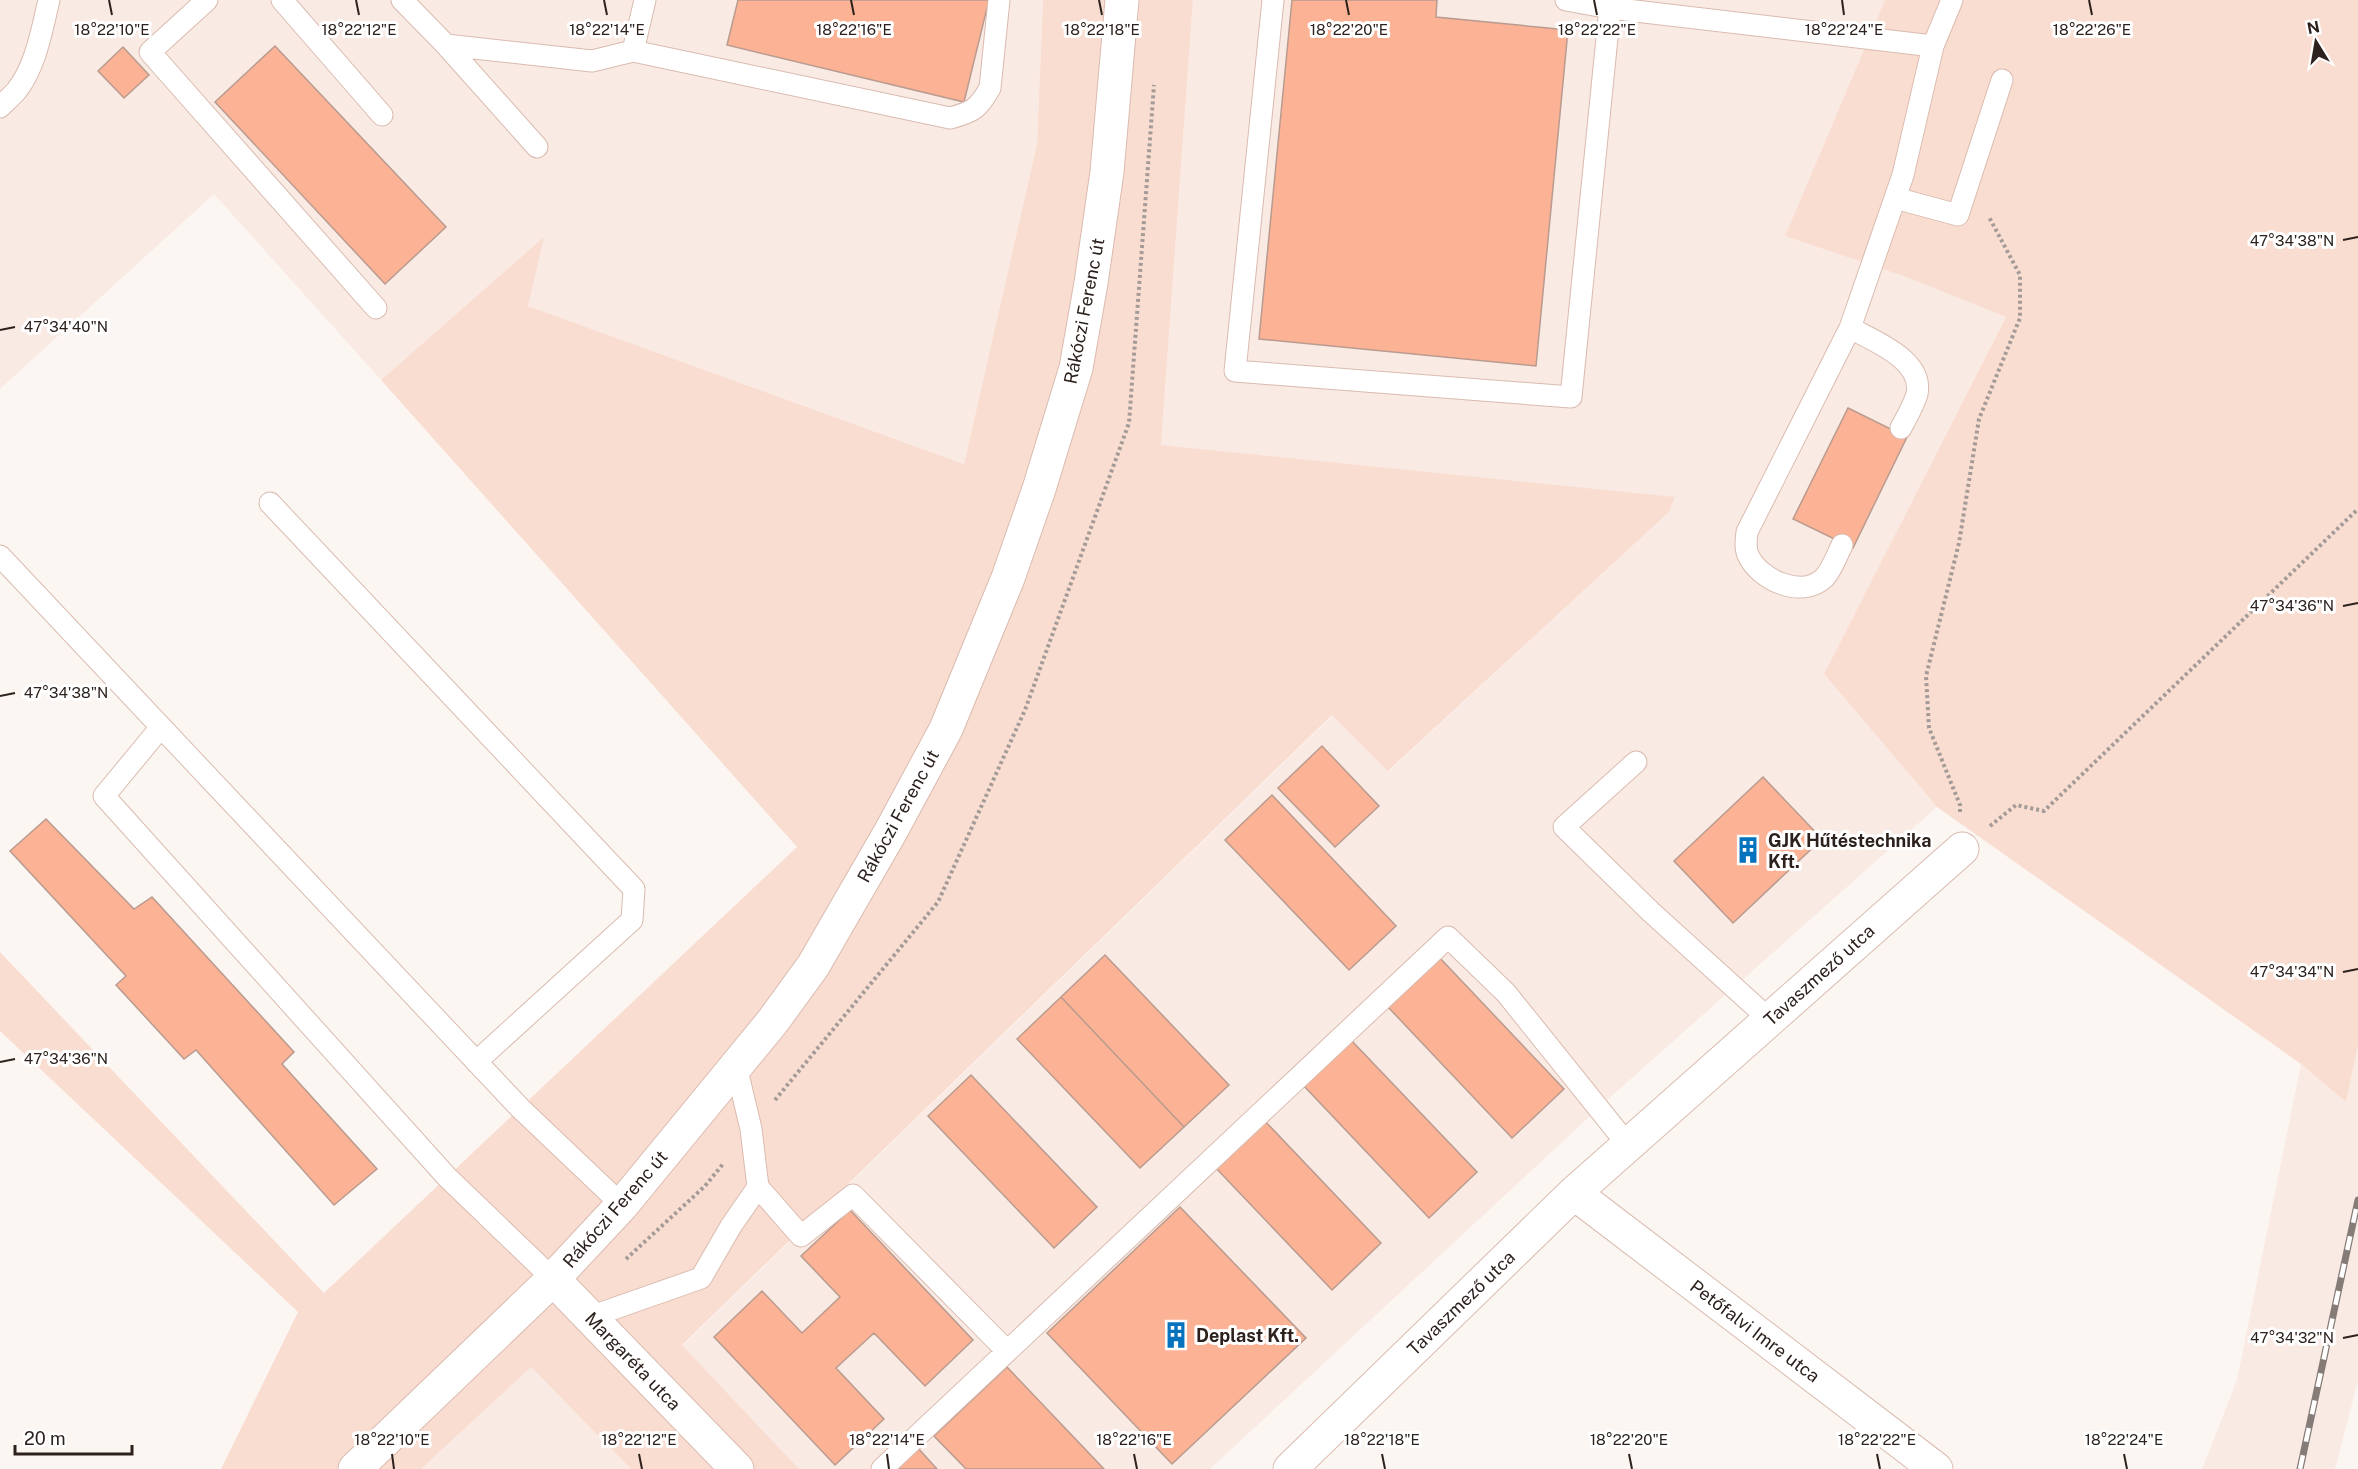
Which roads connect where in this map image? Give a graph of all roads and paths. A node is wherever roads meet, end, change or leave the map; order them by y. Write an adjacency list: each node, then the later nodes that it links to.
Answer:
1 (49, 0): 16 (lane)
2 (207, 0): 21 (lane)
3 (282, 0): 17 (lane)
4 (645, 0): 14 (lane)
5 (999, 0): 14 (lane)
6 (1122, 0): 33 (main road, Rákóczi Ferenc út)
7 (1273, 0): 11 (lane)
8 (1566, 0): 11 (lane)
9 (1952, 0): 13 (lane)
10 (408, 2): 12 (lane)
11 (1610, 8): 13 (lane)
12 (446, 45): 14 (lane); 18 (lane)
13 (1933, 46): 19 (lane)
14 (633, 51)
15 (2002, 80): 19 (lane)
16 (0, 107)
17 (382, 116)
18 (537, 147)
19 (1894, 198): 22 (lane)
20 (1985, 209): 30 (path)
21 (376, 308)
22 (1850, 328): 23 (lane); 26 (lane)
23 (1901, 429)
24 (270, 503): 32 (lane)
25 (2358, 509): 30 (path)
26 (1842, 545)
27 (0, 556): 28 (lane)
28 (161, 727): 32 (lane); 38 (lane)
29 (1636, 762): 31 (lane)
30 (1962, 849): 31 (main road, Tavaszmező utca)
31 (1769, 1019): 34 (main road, Tavaszmező utca)
32 (476, 1062): 37 (lane)
33 (736, 1066): 35 (lane); 37 (main road, Rákóczi Ferenc út)
34 (1628, 1144): 36 (main road, Tavaszmező utca); 40 (lane)
35 (758, 1187): 39 (lane); 40 (lane)
36 (1574, 1193): 44 (main road, Tavaszmező utca); 45 (main road, Petőfalvi Imre utca)
37 (622, 1205): 38 (main road, Rákóczi Ferenc út)
38 (553, 1279): 39 (main road, Margaréta utca); 41 (main road, Rákóczi Ferenc út)
39 (590, 1317): 42 (main road, Margaréta utca)
40 (1007, 1351): 43 (lane)
41 (355, 1469)
42 (737, 1469)
43 (882, 1469)
44 (1290, 1469)
45 (1936, 1469)

